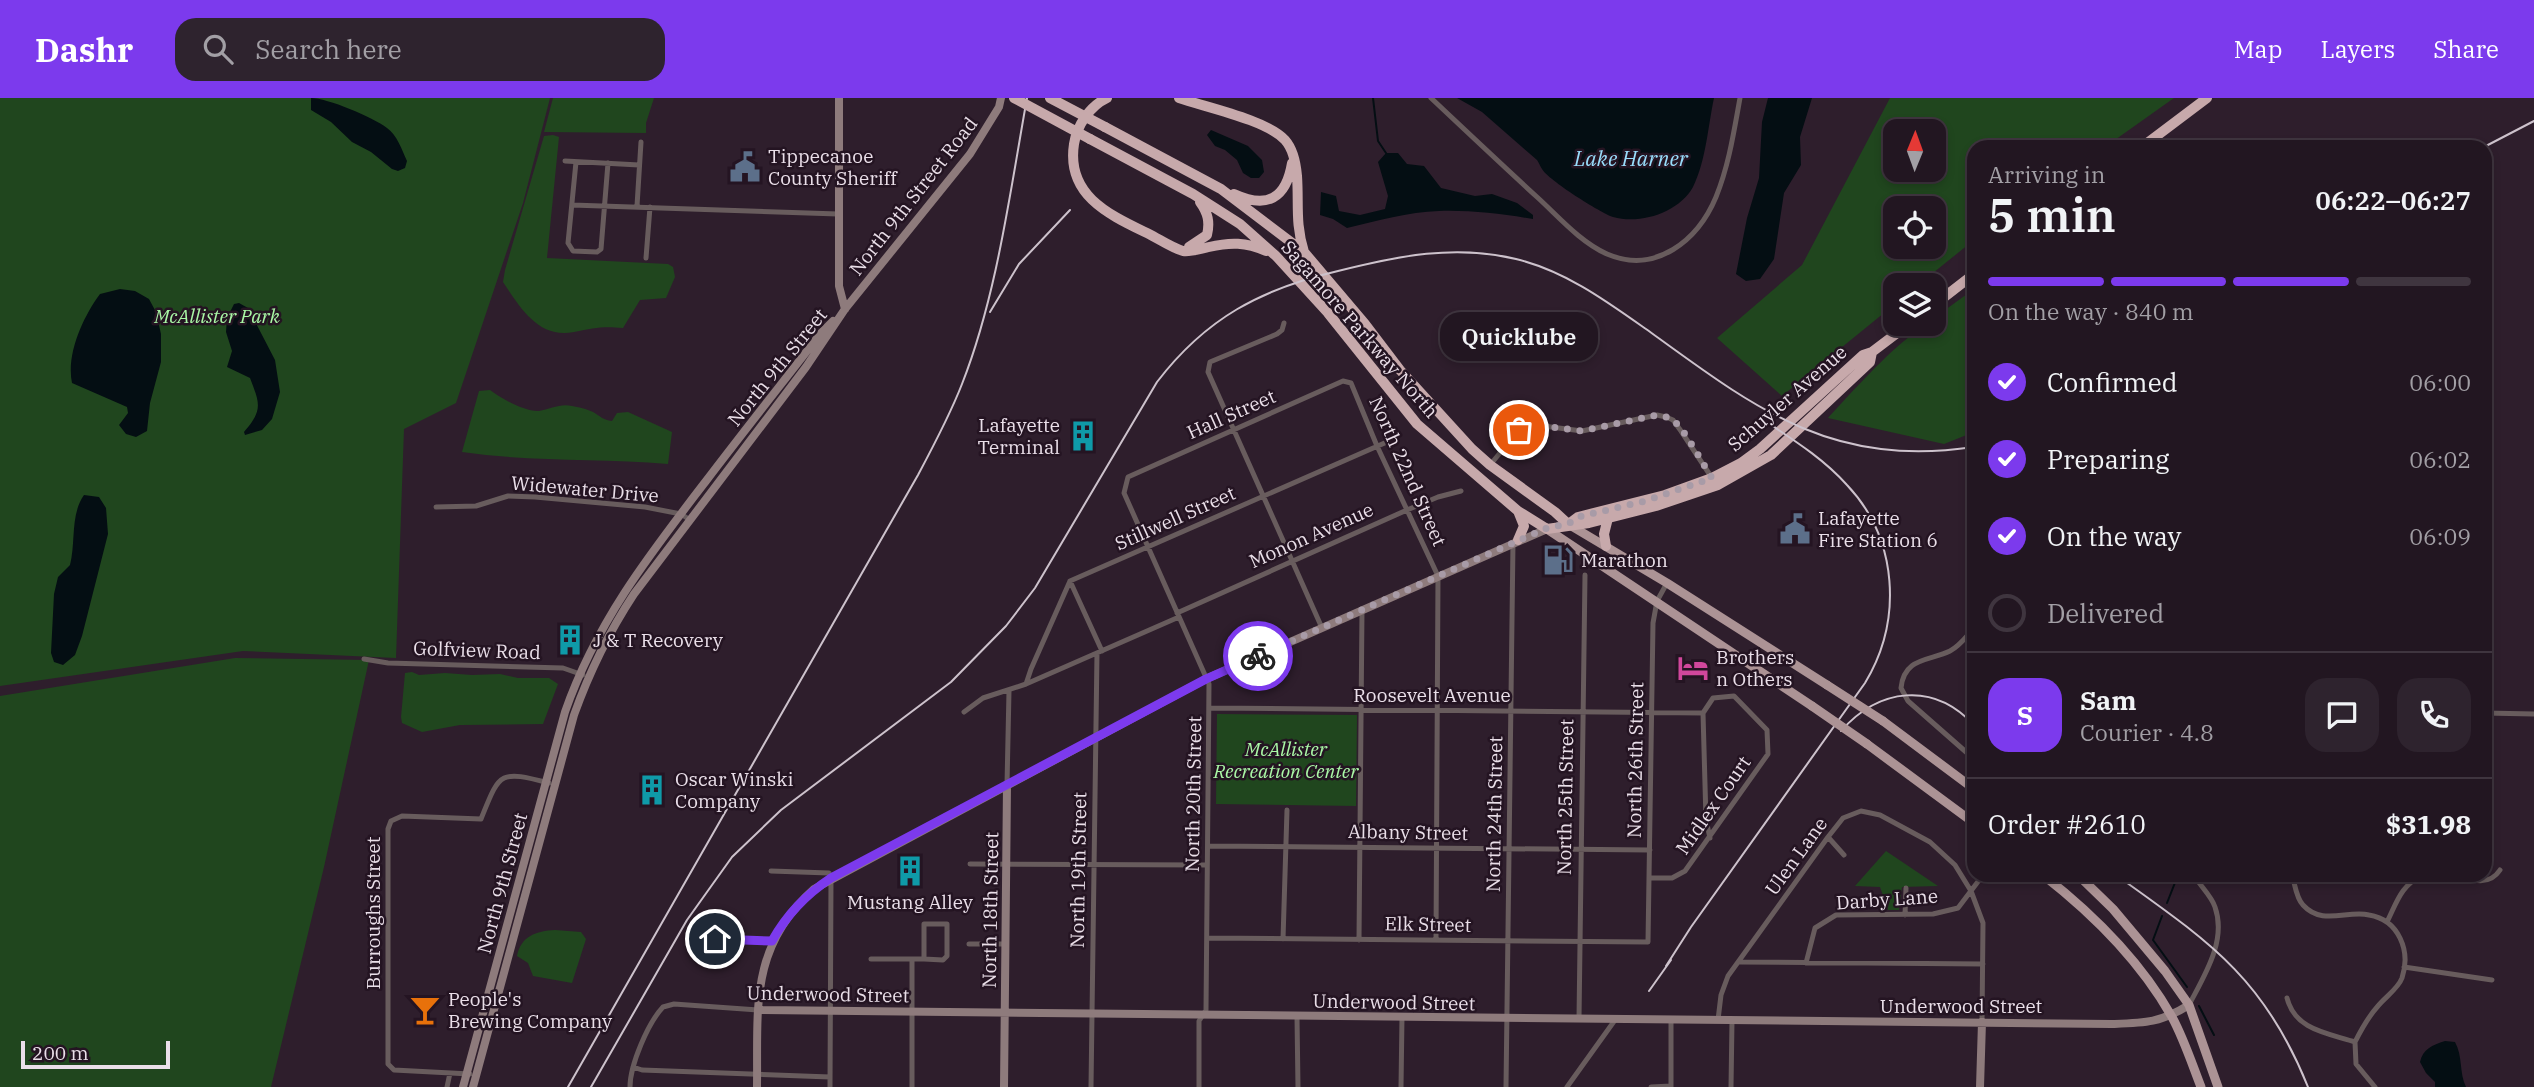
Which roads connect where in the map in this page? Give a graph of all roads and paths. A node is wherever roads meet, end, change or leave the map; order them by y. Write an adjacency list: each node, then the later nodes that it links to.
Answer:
1 (839, 98): 24 (main road)
2 (1001, 98): 31 (main road, North 9th Street Road)
3 (1014, 98): 19 (highway, Sagamore Parkway North, bridge)
4 (1050, 98): 18 (highway, Sagamore Parkway North, bridge)
5 (1107, 98): 25 (highway)
6 (1179, 98): 10 (highway)
7 (1431, 98): 8 (street)
8 (1740, 98)
9 (2207, 98): 11 (highway)
10 (1207, 102): 13 (highway)
11 (2151, 140)
12 (641, 142): 17 (street)
13 (1293, 155): 18 (highway); 26 (highway)
14 (565, 161): 15 (street)
15 (576, 162): 16 (street); 20 (street)
16 (608, 163): 17 (street); 21 (street)
17 (639, 165): 22 (street)
18 (1221, 189): 26 (highway, Sagamore Parkway North)
19 (1193, 194): 25 (highway); 27 (highway, Sagamore Parkway North)
20 (572, 205): 21 (street); 21 (street)
21 (604, 206): 22 (street)
22 (637, 206): 23 (street)
23 (650, 207): 24 (street); 28 (street)
24 (838, 214): 31 (main road)
25 (1182, 251): 27 (highway)
26 (1304, 252): 39 (highway, Sagamore Parkway North)
27 (1276, 256): 46 (highway, Sagamore Parkway North)
28 (646, 258)
29 (1967, 279): 30 (highway)
30 (1946, 295)
31 (845, 309): 47 (main road, North 9th Street); 49 (main road, North 9th Street)
32 (1284, 323): 36 (street)
33 (1893, 336): 34 (highway, Schuyler Avenue)
34 (1872, 352): 41 (highway, Schuyler Avenue); 48 (highway, Schuyler Avenue)
35 (1348, 381): 36 (street, Hall Street); 38 (street, North 22nd Street)
36 (1234, 430): 40 (street, Hall Street); 43 (street)
37 (1396, 438): 38 (street, Stillwell Street)
38 (1377, 446): 43 (street, Stillwell Street); 45 (street, North 22nd Street)
39 (1490, 465): 41 (street); 50 (highway, Sagamore Parkway North)
40 (1128, 477): 54 (street, North 20th Street)
41 (1712, 478): 50 (highway, Schuyler Avenue)
42 (1461, 491): 45 (street, Monon Avenue)
43 (1264, 496): 54 (street, Stillwell Street); 55 (street)
44 (436, 507): 47 (street, Widewater Drive)
45 (1407, 510): 55 (street, Monon Avenue); 57 (street, North 22nd Street)
46 (1518, 511): 51 (highway, Sagamore Parkway North); 52 (highway)
47 (681, 514): 49 (street, Widewater Drive); 67 (main road, North 9th Street)
48 (1608, 518): 50 (highway, Schuyler Avenue); 53 (highway)
49 (690, 520): 68 (main road, North 9th Street)
50 (1568, 524): 51 (highway, Schuyler Avenue); 53 (main road, Sagamore Parkway North)
51 (1547, 528): 52 (main road, Schuyler Avenue); 60 (main road, Sagamore Parkway North)
52 (1515, 541): 57 (main road, Schuyler Avenue); 75 (street, North 24th Street)
53 (1606, 546): 59 (main road, Sagamore Parkway North)
54 (1148, 547): 58 (street, Stillwell Street); 62 (street, North 20th Street)
55 (1292, 560): 62 (street, Monon Avenue); 63 (street)
56 (1585, 575): 77 (street, North 25th Street)
57 (1438, 576): 61 (main road, Schuyler Avenue); 74 (street)
58 (1070, 581): 65 (street, North 19th Street); 70 (street)
59 (1667, 583): 60 (street, North 26th Street); 85 (main road, Sagamore Parkway North, bridge)
60 (1657, 601): 78 (street, North 26th Street); 89 (main road, Sagamore Parkway North, bridge)
61 (1362, 610): 63 (main road, Schuyler Avenue); 73 (street)
62 (1178, 615): 65 (street, Monon Avenue); 69 (street, North 20th Street)
63 (1322, 628): 69 (main road, Schuyler Avenue)
64 (1967, 636): 83 (street)
65 (1099, 652): 70 (street, Monon Avenue); 82 (street, North 19th Street)
66 (364, 659): 67 (street, Golfview Road)
67 (579, 673): 68 (street, Golfview Road); 84 (main road, North 9th Street)
68 (589, 677): 86 (main road, North 9th Street)
69 (1206, 679): 72 (street, North 20th Street); 82 (main road, Schuyler Avenue)
70 (1026, 684): 71 (street, Monon Avenue)
71 (1009, 691): 76 (street, Monon Avenue); 87 (street, North 18th Street)
72 (1210, 708): 73 (street, Roosevelt Avenue); 92 (street, North 20th Street)
73 (1362, 710): 74 (street, Roosevelt Avenue); 94 (street)
74 (1436, 711): 75 (street, Roosevelt Avenue); 95 (street)
75 (1511, 711): 77 (street, Roosevelt Avenue); 96 (street, North 24th Street)
76 (964, 712)
77 (1582, 712): 78 (street, Roosevelt Avenue); 97 (street, North 25th Street)
78 (1653, 712): 79 (street); 98 (street, North 26th Street)
79 (1703, 713): 91 (street); 91 (street, Midlex Court)
80 (2492, 713): 81 (street)
81 (2534, 714)
82 (1096, 738): 87 (main road, Schuyler Avenue); 102 (street, North 19th Street)
83 (1967, 753)
84 (546, 782): 86 (street, Burroughs Street); 158 (street, Burroughs Street); 160 (main road, North 9th Street)
85 (1967, 784)
86 (555, 785): 161 (main road, North 9th Street)
87 (1007, 785): 101 (main road, North 18th Street); 106 (main road, Schuyler Avenue)
88 (1287, 810): 93 (street)
89 (1967, 818)
90 (1828, 837): 99 (street); 116 (street, Ulen Lane); 133 (street, Ulen Lane)
91 (1710, 838): 107 (street, Midlex Court)
92 (1208, 846): 93 (street, Albany Street); 103 (street, North 20th Street)
93 (1284, 847): 94 (street, Albany Street); 121 (street)
94 (1360, 848): 95 (street, Albany Street); 122 (street)
95 (1437, 848): 96 (street, Albany Street); 123 (street)
96 (1509, 849): 97 (street, Albany Street); 125 (street, North 24th Street)
97 (1580, 850): 98 (street, Albany Street); 126 (street, North 25th Street)
98 (1650, 850): 107 (street, North 26th Street)
99 (1844, 855)
100 (970, 864): 101 (street)
101 (1006, 864): 102 (street); 129 (main road, North 18th Street)
102 (1094, 864): 103 (street); 144 (street, North 19th Street)
103 (1208, 865): 119 (street, North 20th Street)
104 (2500, 870): 108 (street)
105 (771, 871): 106 (street)
106 (831, 878): 124 (main road, Schuyler Avenue); 141 (street)
107 (1649, 878): 127 (street, North 26th Street)
108 (2492, 878)
109 (1978, 882): 116 (street, Darby Lane)
110 (2052, 882): 146 (main road)
111 (2085, 882): 139 (main road)
112 (2199, 882): 139 (street)
113 (2294, 882): 118 (street)
114 (2410, 882): 118 (street)
115 (1906, 888): 117 (street)
116 (1971, 891): 117 (street, Darby Lane); 135 (street, Ulen Lane)
117 (1905, 915): 134 (street, Darby Lane)
118 (2387, 922): 136 (street)
119 (1207, 938): 121 (street, Elk Street); 145 (street, North 20th Street)
120 (708, 939): 124 (street)
121 (1283, 939): 122 (street, Elk Street)
122 (1359, 940): 123 (street, Elk Street)
123 (1436, 940): 125 (street, Elk Street)
124 (772, 941): 140 (main road, Schuyler Avenue)
125 (1508, 941): 126 (street, Elk Street); 149 (street, North 24th Street)
126 (1579, 941): 127 (street, Elk Street); 150 (street, North 25th Street)
127 (1648, 942)
128 (969, 944): 129 (street)
129 (1005, 944): 143 (main road, North 18th Street)
130 (871, 958): 132 (street)
131 (924, 959): 131 (street); 132 (street)
132 (912, 960): 142 (street)
133 (1740, 962): 134 (street); 153 (street, Ulen Lane)
134 (1806, 963): 135 (street)
135 (1983, 964): 155 (street, Ulen Lane)
136 (2404, 967): 137 (street); 156 (street)
137 (2492, 980)
138 (2287, 998): 156 (street)
139 (2189, 1005): 146 (main road, Underwood Street); 182 (main road)
140 (758, 1010): 141 (main road, Underwood Street); 157 (street, Underwood Street); 159 (main road, Schuyler Avenue)
141 (830, 1011): 142 (main road, Underwood Street); 162 (street)
142 (912, 1012): 143 (main road, Underwood Street); 170 (street)
143 (1004, 1014): 144 (main road, Underwood Street); 171 (main road, North 18th Street)
144 (1093, 1014): 145 (main road, Underwood Street); 172 (street, North 19th Street)
145 (1201, 1015): 147 (main road, Underwood Street); 173 (street, North 20th Street)
146 (2172, 1016): 155 (main road, Underwood Street); 181 (main road)
147 (1297, 1017): 148 (main road, Underwood Street); 174 (street)
148 (1402, 1017): 149 (main road, Underwood Street); 175 (street)
149 (1507, 1019): 150 (main road, Underwood Street); 176 (street, North 24th Street)
150 (1579, 1019): 151 (main road, Underwood Street)
151 (1615, 1020): 152 (main road, Underwood Street); 177 (street)
152 (1671, 1020): 153 (main road, Underwood Street); 163 (street)
153 (1718, 1020): 154 (main road, Underwood Street)
154 (1732, 1021): 155 (main road, Underwood Street); 179 (street)
155 (1982, 1022): 180 (main road)
156 (2355, 1042): 183 (street)
157 (633, 1067): 159 (street); 167 (street)
158 (450, 1073): 160 (street, Burroughs Street); 164 (street)
159 (757, 1073): 162 (street); 168 (main road, Schuyler Avenue)
160 (466, 1074): 161 (street, Burroughs Street); 165 (main road, North 9th Street)
161 (477, 1074): 166 (main road, North 9th Street)
162 (830, 1077): 169 (street)
163 (1671, 1086): 178 (street)
164 (446, 1087)
165 (463, 1087)
166 (473, 1087)
167 (630, 1087)
168 (757, 1087)
169 (830, 1087)
170 (912, 1087)
171 (1004, 1087)
172 (1091, 1087)
173 (1199, 1087)
174 (1297, 1087)
175 (1401, 1087)
176 (1506, 1087)
177 (1567, 1087)
178 (1651, 1087)
179 (1731, 1087)
180 (1980, 1087)
181 (2201, 1087)
182 (2218, 1087)
183 (2375, 1087)

